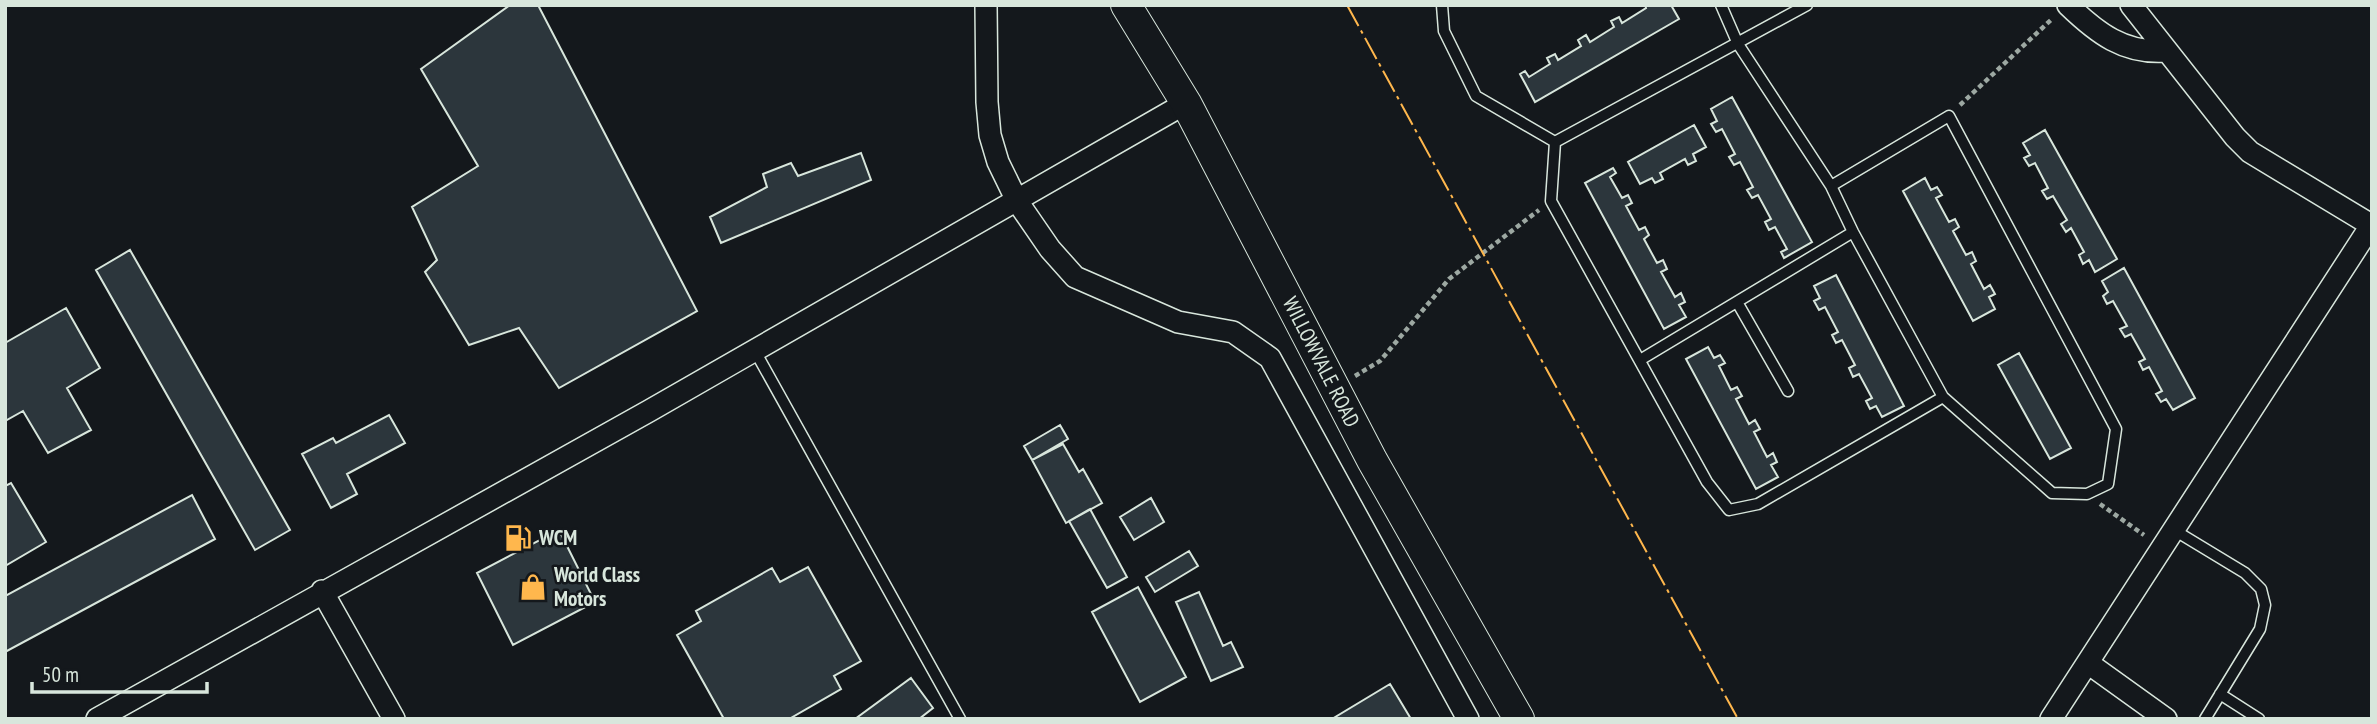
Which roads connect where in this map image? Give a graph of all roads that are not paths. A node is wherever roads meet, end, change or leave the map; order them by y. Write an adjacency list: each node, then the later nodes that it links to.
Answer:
1 (986, 5): 13 (street)
2 (1126, 5): 10 (main road, WILLOWVALE ROAD)
3 (1442, 5): 11 (lane)
4 (1721, 5): 8 (lane)
5 (1807, 5): 8 (lane)
6 (2131, 5): 9 (street)
7 (2062, 10): 9 (street)
8 (1738, 44): 11 (lane); 12 (lane)
9 (2166, 51): 14 (street)
10 (1186, 103): 13 (street); 29 (main road, WILLOWVALE ROAD)
11 (1555, 142): 18 (lane)
12 (1831, 186): 15 (lane); 20 (lane)
13 (1017, 201): 17 (street); 28 (street)
14 (2371, 224): 21 (street)
15 (1853, 232): 16 (lane); 20 (lane)
16 (1737, 302): 18 (lane); 19 (lane)
17 (755, 351): 22 (street); 27 (lane)
18 (1640, 360): 20 (lane)
19 (1788, 391)
20 (1943, 397)
21 (2169, 538): 23 (street); 24 (lane)
22 (322, 592): 25 (street); 26 (street)
23 (2088, 663): 30 (street); 31 (street)
24 (2220, 694): 32 (lane); 33 (lane)
25 (96, 719)
26 (394, 719)
27 (960, 719)
28 (1468, 719)
29 (1519, 719)
30 (2051, 719)
31 (2166, 719)
32 (2205, 719)
33 (2259, 719)

